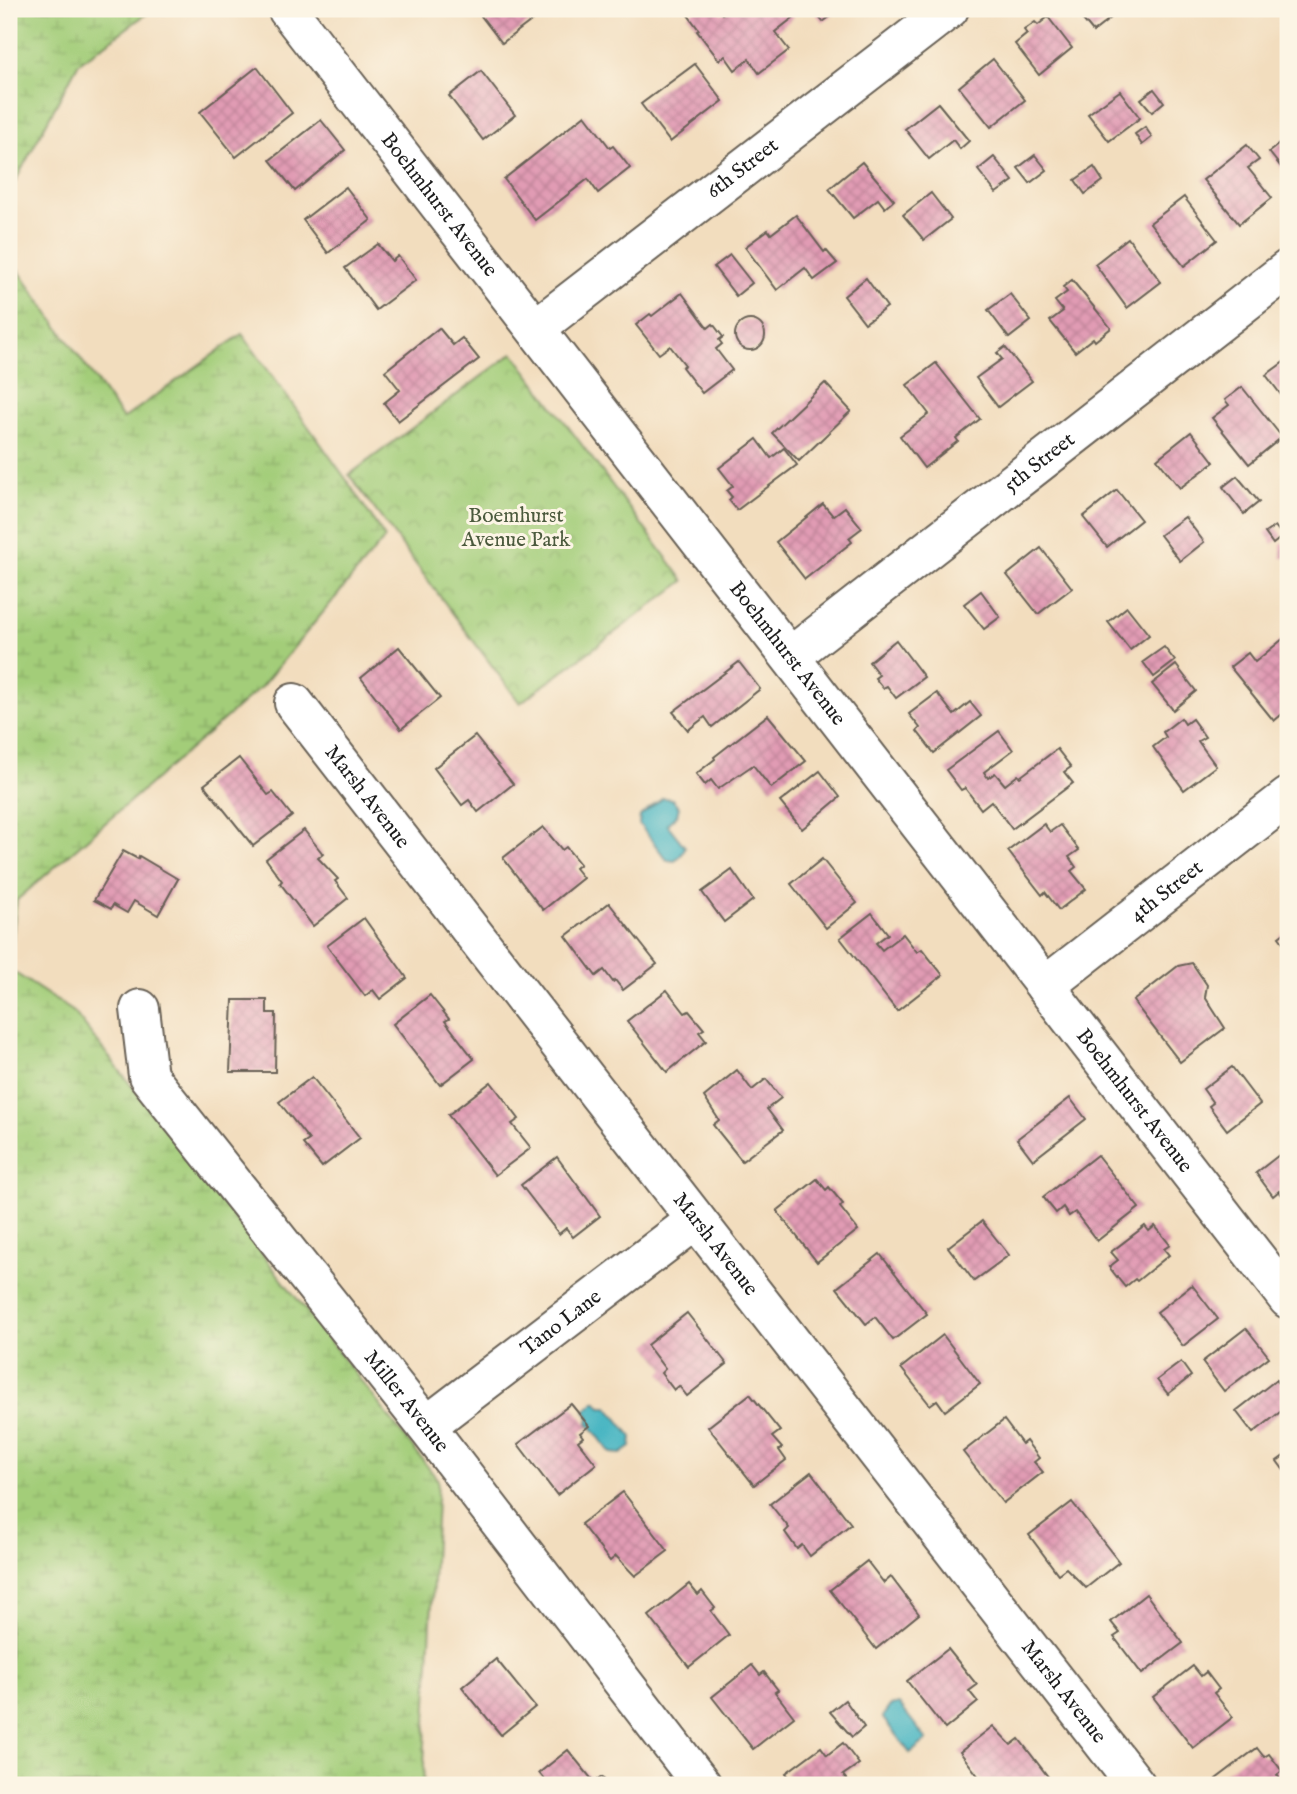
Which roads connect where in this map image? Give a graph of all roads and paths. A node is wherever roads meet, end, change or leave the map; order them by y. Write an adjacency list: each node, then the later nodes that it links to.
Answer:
1 (287, 9): 4 (street, Boehmhurst Avenue)
2 (949, 9): 4 (street, 6th Street)
3 (1288, 269): 5 (street, 5th Street)
4 (537, 328): 5 (street, Boehmhurst Avenue)
5 (791, 656): 8 (street, Boehmhurst Avenue)
6 (294, 703): 10 (street, Marsh Avenue)
7 (1288, 797): 8 (street, 4th Street)
8 (1045, 986): 11 (street, Boehmhurst Avenue)
9 (140, 1009): 12 (street, Miller Avenue)
10 (695, 1220): 12 (street, Tano Lane); 14 (street, Marsh Avenue)
11 (1288, 1299)
12 (426, 1426): 13 (street, Miller Avenue)
13 (702, 1785)
14 (1136, 1785)

